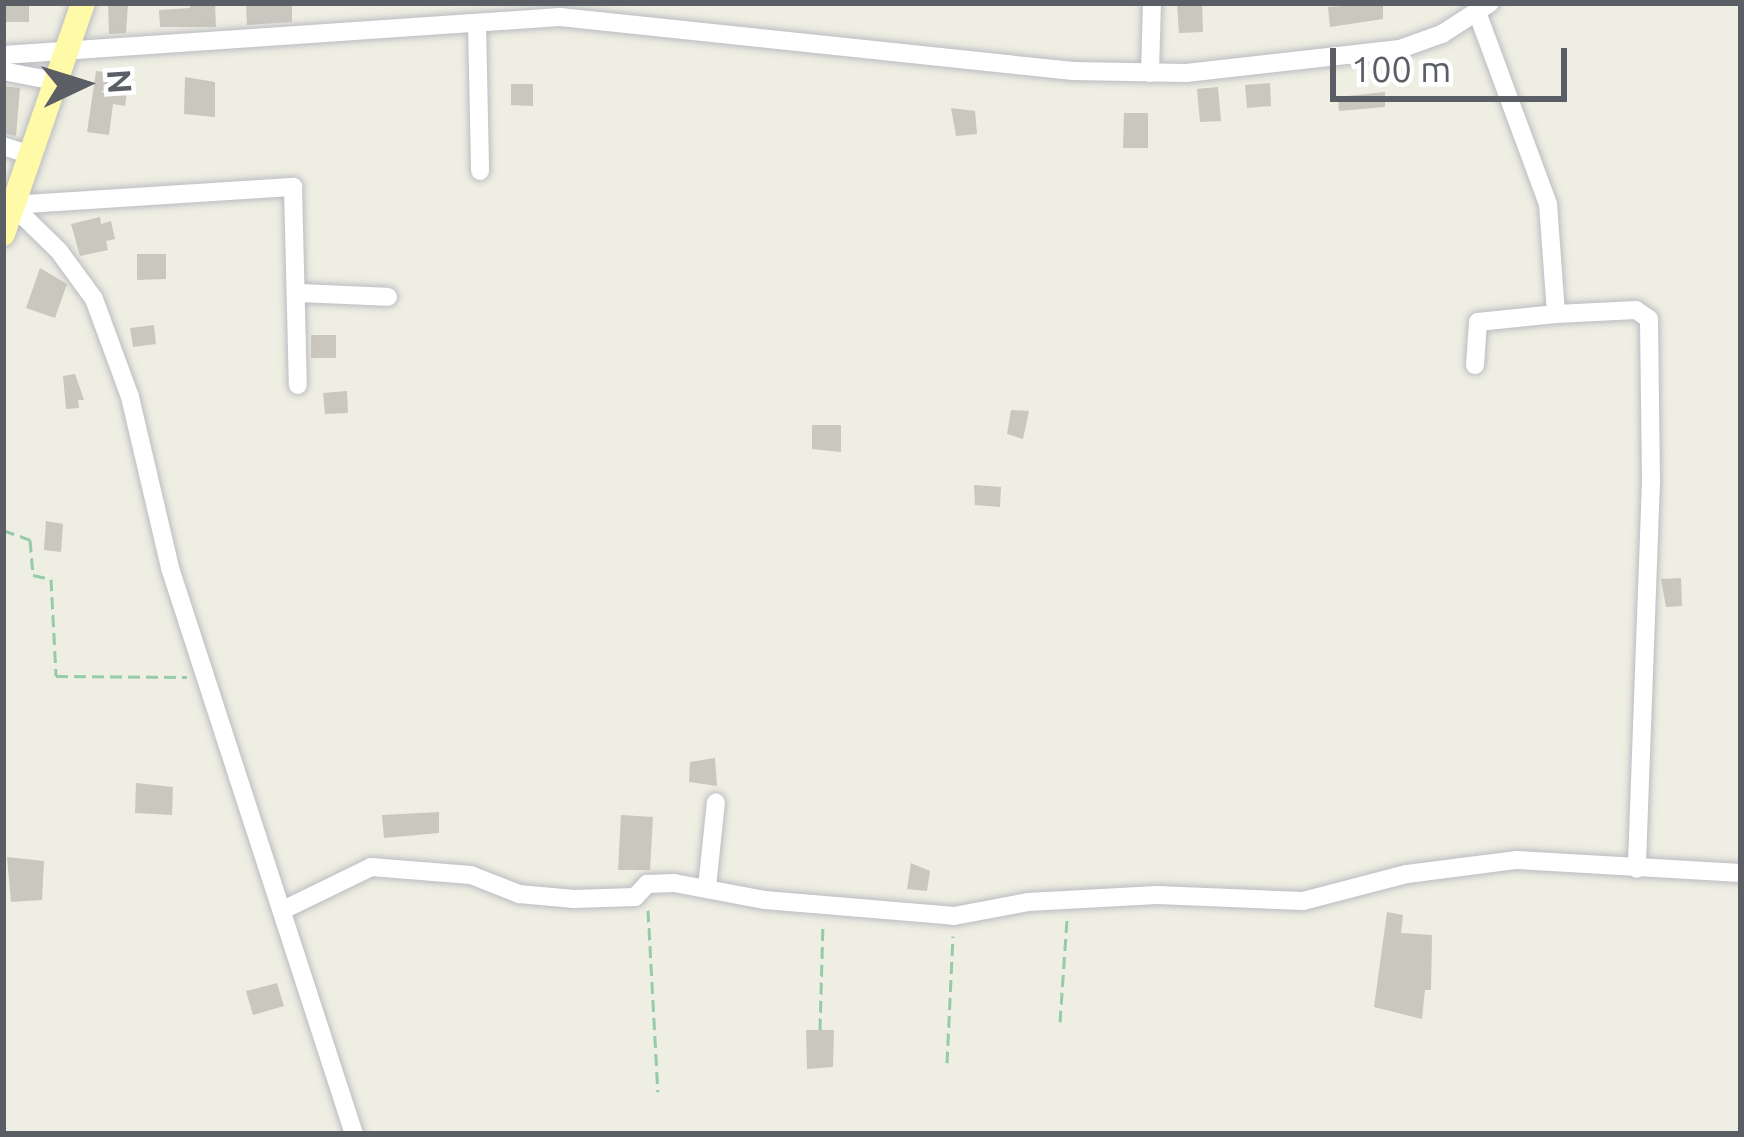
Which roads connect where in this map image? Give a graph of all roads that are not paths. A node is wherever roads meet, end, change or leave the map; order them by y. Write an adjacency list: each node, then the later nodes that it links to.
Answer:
1 (83, 3): 6 (main road)
2 (1152, 3): 8 (street)
3 (1484, 8): 8 (street); 17 (street)
4 (477, 23): 6 (street); 8 (street); 12 (street)
5 (3, 55): 6 (street)
6 (65, 55): 9 (main road)
7 (3, 71): 9 (street)
8 (1150, 73)
9 (54, 81): 11 (main road)
10 (3, 146): 11 (street)
11 (28, 154): 13 (main road)
12 (479, 171)
13 (12, 205): 14 (main road); 15 (street); 24 (street)
14 (3, 235)
15 (298, 293): 16 (street); 19 (street)
16 (388, 297)
17 (1556, 314): 18 (street); 21 (street)
18 (1475, 365)
19 (298, 385)
20 (716, 802): 23 (street)
21 (1637, 868): 22 (street); 23 (street)
22 (1741, 873)
23 (707, 887): 24 (street)
24 (283, 910): 25 (street)
25 (354, 1134)

